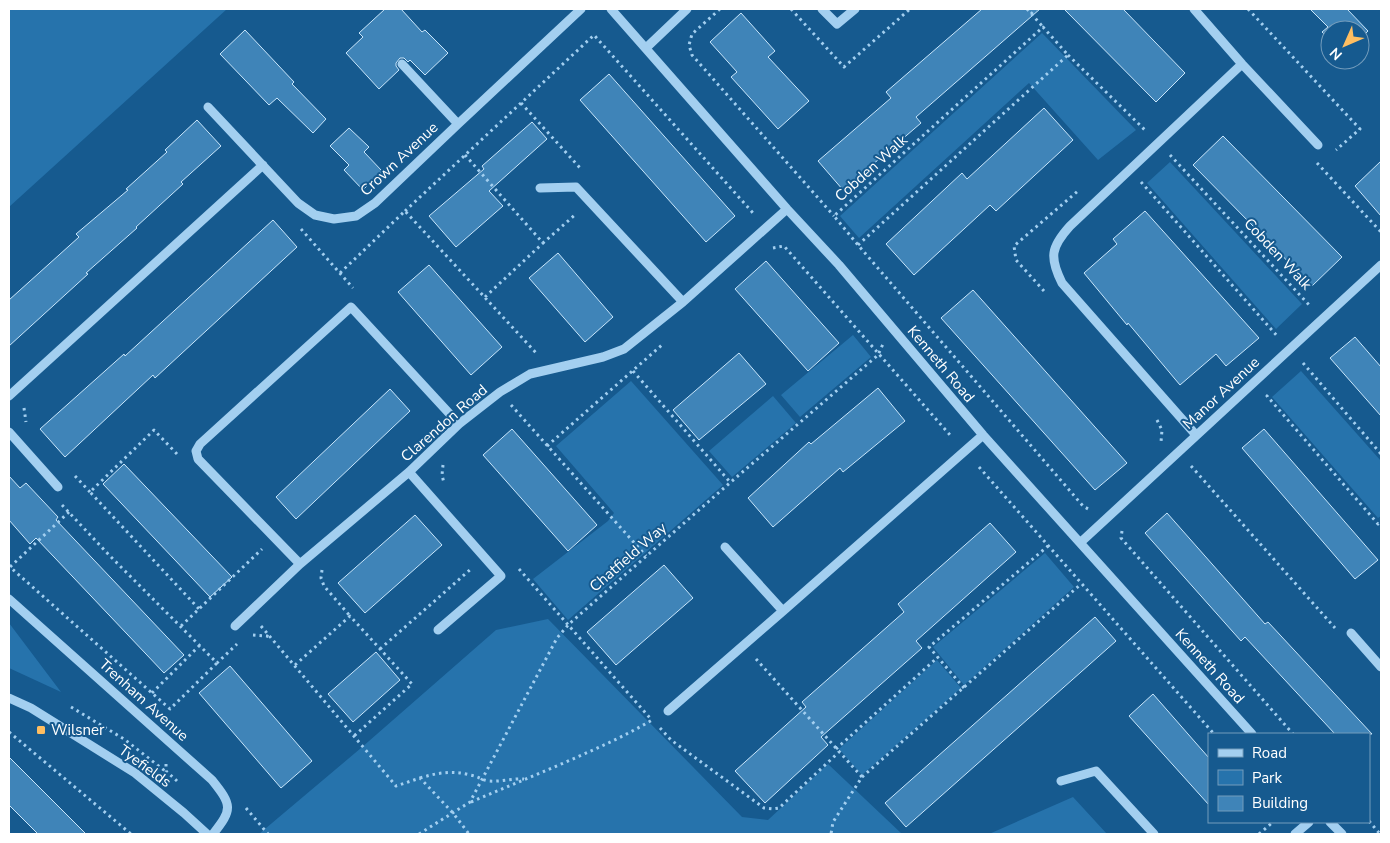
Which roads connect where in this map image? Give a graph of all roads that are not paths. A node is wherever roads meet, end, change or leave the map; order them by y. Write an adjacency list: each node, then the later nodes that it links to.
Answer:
1 (581, 9): 11 (street, Crown Avenue)
2 (611, 9): 7 (street, Kenneth Road)
3 (687, 9): 7 (street)
4 (822, 9): 5 (street)
5 (855, 9)
6 (1194, 9): 9 (street)
7 (646, 48): 15 (street, Kenneth Road)
8 (402, 64): 11 (street)
9 (1242, 64): 12 (street); 22 (street)
10 (208, 106): 13 (street, Crown Avenue)
11 (458, 124): 13 (street, Crown Avenue)
12 (1318, 145)
13 (263, 165): 18 (street)
14 (540, 188): 17 (street)
15 (787, 209): 17 (street, Clarendon Road); 21 (street, Kenneth Road)
16 (1381, 265): 22 (street, Manor Avenue)
17 (683, 302): 19 (street, Clarendon Road)
18 (9, 396)
19 (460, 424): 23 (street, Clarendon Road); 27 (street)
20 (9, 432): 24 (street)
21 (983, 435): 25 (street, Kenneth Road); 29 (street)
22 (1196, 435): 25 (street, Manor Avenue)
23 (409, 472): 27 (street, Clarendon Road); 31 (street)
24 (58, 487)
25 (1081, 542): 36 (street, Kenneth Road)
26 (726, 547): 29 (street)
27 (300, 564): 30 (street, Clarendon Road)
28 (9, 598): 41 (street, Trenham Avenue)
29 (783, 611): 35 (street)
30 (235, 626)
31 (438, 630)
32 (1351, 633): 33 (street)
33 (1381, 667)
34 (9, 698): 40 (street, Tyefields)
35 (668, 711)
36 (1251, 733)
37 (1061, 780): 42 (street)
38 (1307, 823): 43 (street)
39 (1331, 823): 44 (street)
40 (207, 834)
41 (214, 834)
42 (1154, 834)
43 (1295, 834)
44 (1342, 834)

